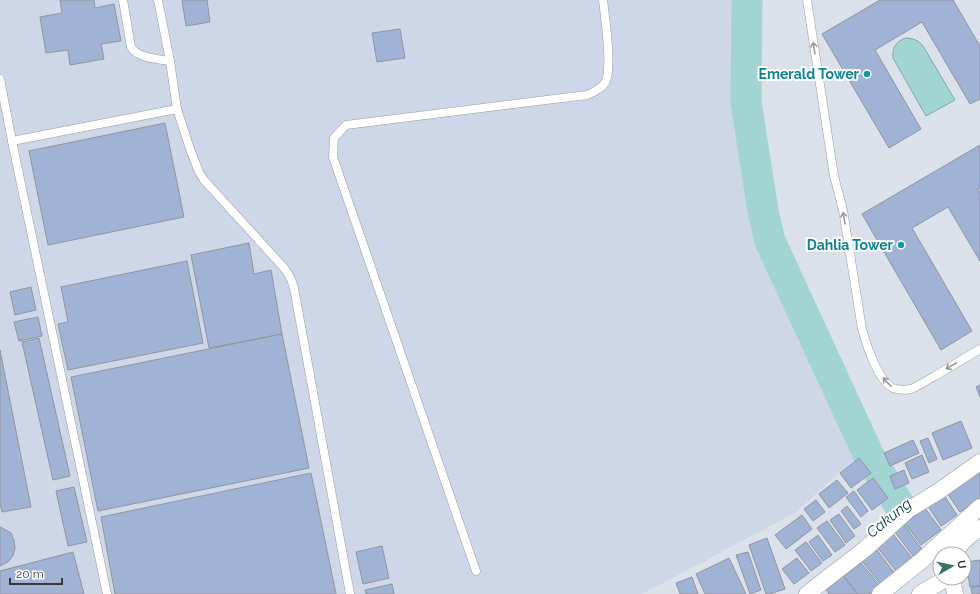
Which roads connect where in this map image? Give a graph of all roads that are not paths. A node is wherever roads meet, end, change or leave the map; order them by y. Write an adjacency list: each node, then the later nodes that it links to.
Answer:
1 (122, 0): 5 (lane)
2 (158, 0): 5 (lane)
3 (603, 0): 14 (lane)
4 (807, 0): 9 (lane, one-way to 4)
5 (170, 61): 7 (lane)
6 (0, 79): 8 (lane)
7 (177, 109): 8 (lane); 16 (lane)
8 (12, 141): 17 (lane)
9 (980, 350)
10 (980, 462): 18 (street)
11 (980, 507): 19 (street)
12 (980, 528): 13 (street)
13 (960, 546)
14 (476, 571)
15 (934, 586): 20 (street)
16 (349, 593)
17 (106, 594)
18 (806, 594)
19 (880, 594)
20 (920, 594)

